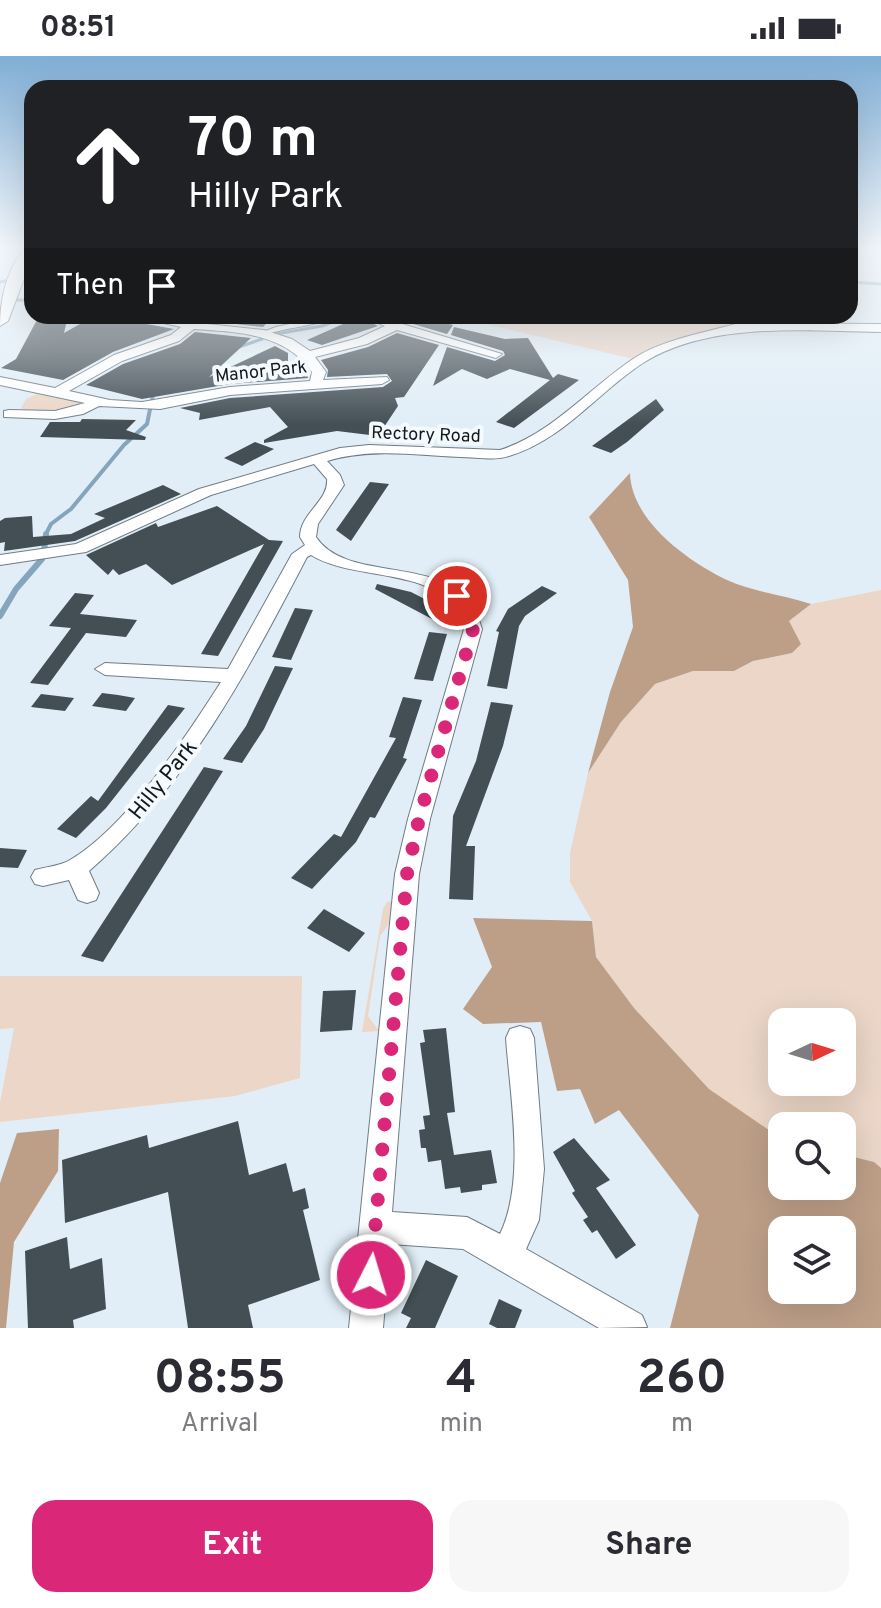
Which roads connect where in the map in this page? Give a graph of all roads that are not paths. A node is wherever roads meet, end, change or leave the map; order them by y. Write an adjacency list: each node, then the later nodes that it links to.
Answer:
1 (192, 324): 6 (street); 13 (street)
2 (305, 324): 6 (lane)
3 (389, 324): 4 (street)
4 (395, 326): 7 (street); 8 (street)
5 (881, 328): 16 (street, Rectory Road)
6 (261, 334): 8 (street)
7 (497, 354)
8 (309, 355): 11 (street)
9 (382, 380): 11 (street, Manor Park)
10 (0, 381): 12 (street, Manor Park)
11 (316, 383): 14 (street, Manor Park)
12 (31, 387): 13 (street, Manor Park); 15 (street, Manor Park)
13 (60, 391): 14 (street, Manor Park)
14 (97, 401): 15 (street, Manor Park)
15 (5, 419)
16 (316, 458): 17 (street); 18 (street, Rectory Road)
17 (313, 547): 20 (street, Hilly Park); 25 (street)
18 (0, 560)
19 (105, 668): 20 (street)
20 (233, 676): 21 (street, Hilly Park)
21 (76, 869): 22 (street, Hilly Park); 23 (street)
22 (43, 877)
23 (87, 893)
24 (520, 1038): 26 (street)
25 (375, 1227): 26 (street); 28 (street)
26 (507, 1254): 27 (street)
27 (630, 1327)
28 (366, 1328)

